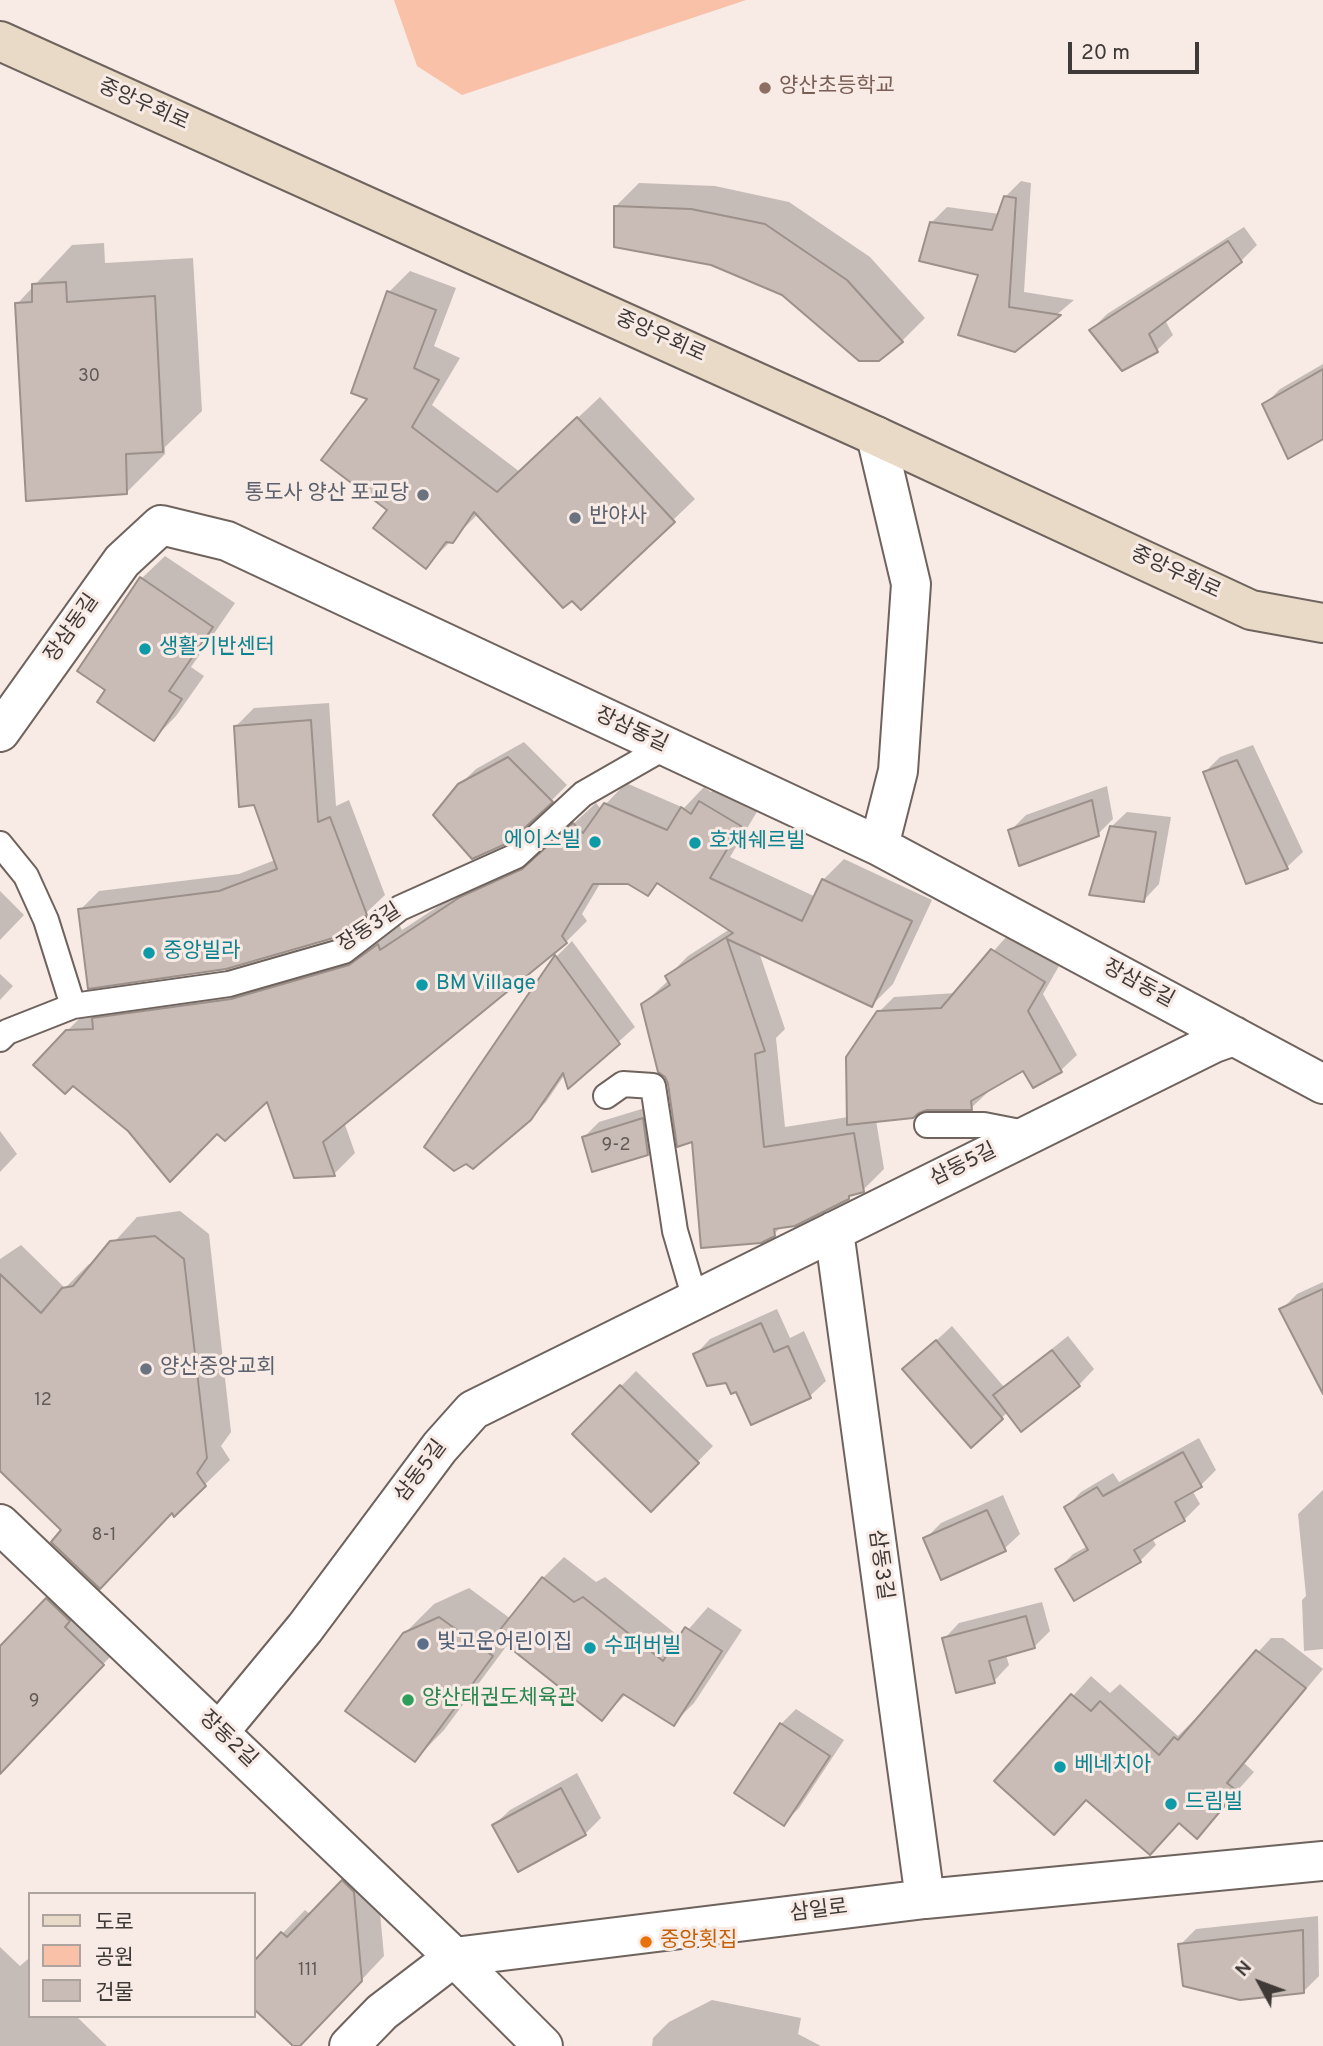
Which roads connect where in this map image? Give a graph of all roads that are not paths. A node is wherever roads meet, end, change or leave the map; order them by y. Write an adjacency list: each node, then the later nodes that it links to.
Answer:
1 (3, 51): 2 (main road, 중앙우회로)
2 (876, 436): 3 (main road, 중앙우회로); 9 (street)
3 (1251, 610): 4 (main road, 중앙우회로); 5 (main road)
4 (1323, 623)
5 (1323, 647)
6 (0, 732): 7 (street, 장삼동길)
7 (665, 747): 9 (street, 장삼동길); 10 (lane, 장동3길)
8 (0, 844): 10 (lane)
9 (879, 846): 11 (street, 장삼동길)
10 (73, 1006): 12 (lane, 장동3길)
11 (1234, 1036): 13 (street, 장삼동길); 16 (street, 삼동5길)
12 (0, 1039)
13 (1323, 1084)
14 (606, 1096): 18 (lane)
15 (927, 1125): 16 (lane)
16 (1030, 1134): 17 (street, 삼동5길)
17 (834, 1231): 18 (street, 삼동5길); 22 (street, 삼동3길)
18 (695, 1299): 20 (street, 삼동5길)
19 (0, 1524): 20 (street, 장동2길)
20 (219, 1732): 23 (street, 장동2길)
21 (1323, 1861): 22 (street, 삼일로)
22 (925, 1899): 23 (street, 삼일로)
23 (454, 1957): 24 (street); 25 (street, 장동2길)
24 (349, 2046)
25 (542, 2046)

